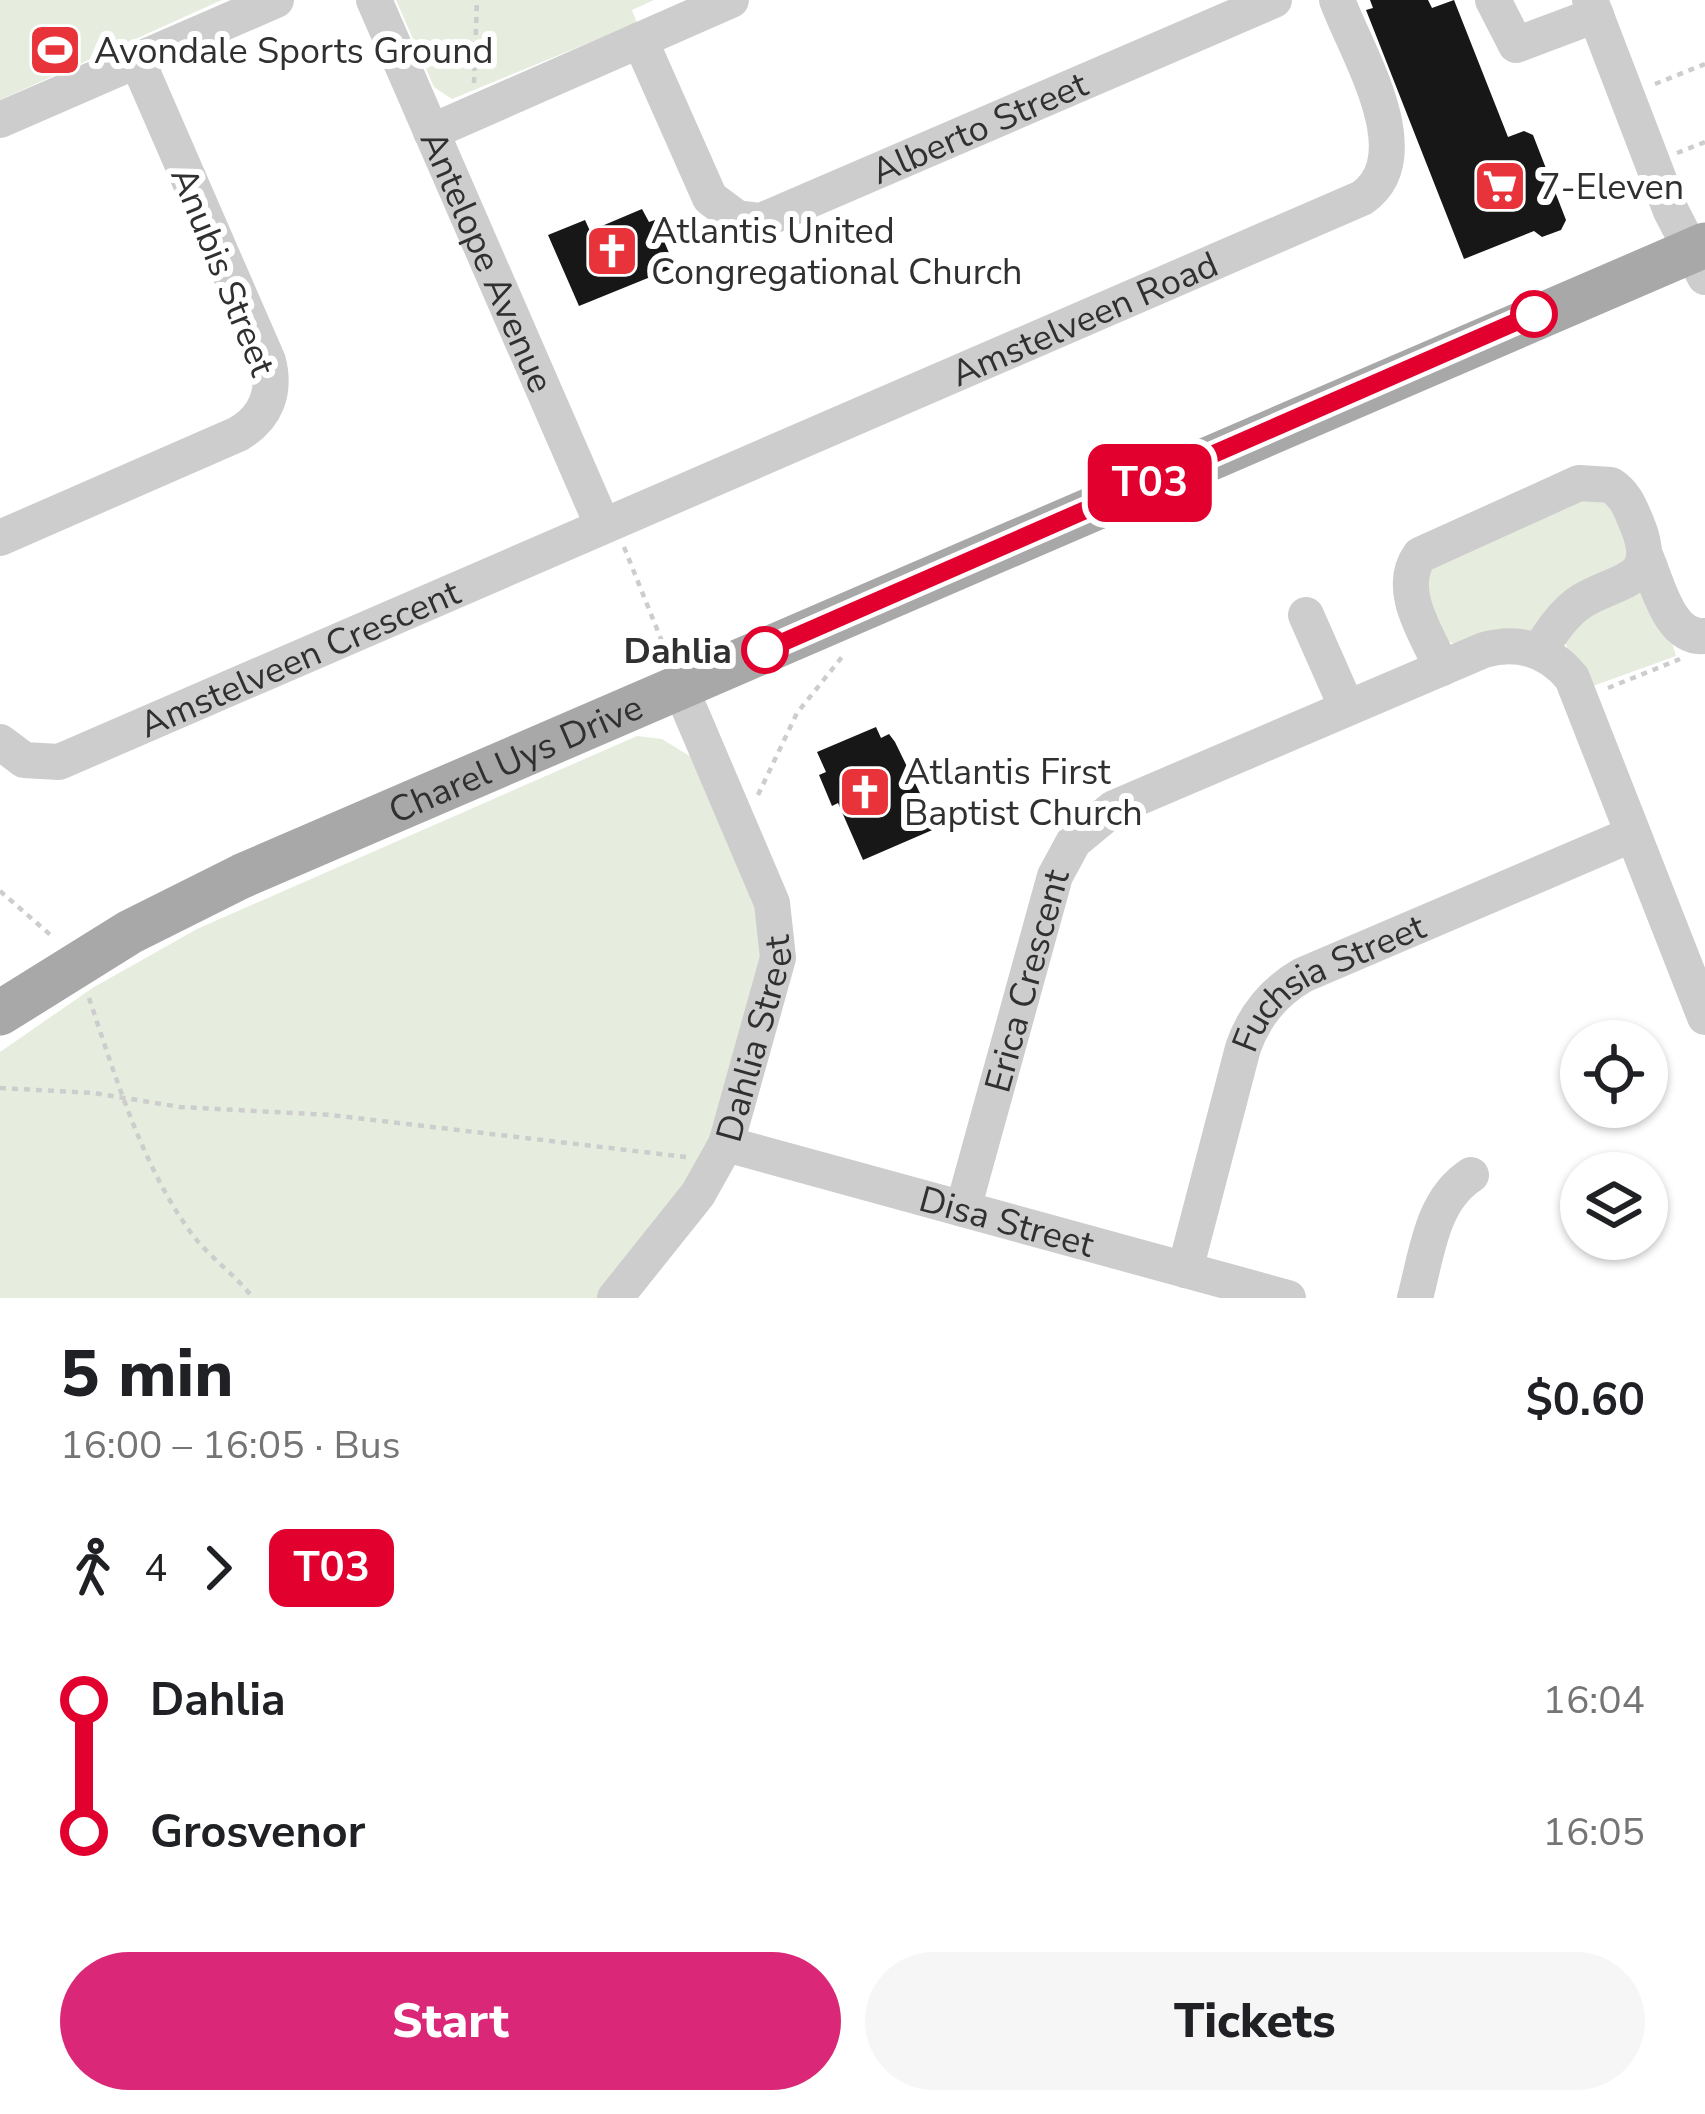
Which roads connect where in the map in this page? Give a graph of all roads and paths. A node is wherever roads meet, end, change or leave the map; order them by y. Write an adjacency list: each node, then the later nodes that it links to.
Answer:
1 (276, 0): 10 (street)
2 (374, 0): 15 (street, Antelope Avenue)
3 (477, 0): 13 (path)
4 (731, 0): 9 (street)
5 (1274, 0): 9 (street, Alberto Street)
6 (1336, 0): 17 (street, Amstelveen Road)
7 (1493, 0): 8 (street)
8 (1593, 8): 12 (street)
9 (640, 40): 13 (street)
10 (137, 60): 14 (street); 18 (street, Anubis Street)
11 (1705, 64): 12 (path)
12 (1626, 93): 16 (street)
13 (476, 112): 15 (street)
14 (0, 119)
15 (431, 132): 17 (street, Antelope Avenue)
16 (1700, 257): 21 (main road, Charel Uys Drive)
17 (608, 522): 25 (path); 28 (street, Amstelveen Crescent)
18 (0, 538)
19 (1645, 555): 22 (street); 23 (street); 24 (street)
20 (1306, 615): 27 (street)
21 (829, 623): 25 (main road, Charel Uys Drive); 29 (path)
22 (1698, 643): 26 (path)
23 (1539, 651): 24 (street, Erica Crescent); 26 (street)
24 (1442, 668): 27 (street, Erica Crescent)
25 (680, 687): 29 (street, Dahlia Street); 32 (main road, Charel Uys Drive)
26 (1582, 702): 30 (street)
27 (1347, 708): 39 (street, Erica Crescent)
28 (0, 742)
29 (740, 825): 37 (street, Dahlia Street)
30 (1633, 834): 34 (street); 40 (street, Fuchsia Street)
31 (0, 891): 32 (path)
32 (77, 962): 33 (main road, Charel Uys Drive); 36 (path)
33 (0, 1013)
34 (1705, 1017)
35 (0, 1088): 36 (path)
36 (124, 1098): 37 (path); 41 (path)
37 (720, 1156): 39 (street, Disa Street); 42 (street, Dahlia Street)
38 (1471, 1175): 44 (street)
39 (964, 1209): 40 (street, Disa Street)
40 (1185, 1270): 43 (street, Disa Street)
41 (253, 1298)
42 (615, 1298)
43 (1288, 1298)
44 (1415, 1298)

